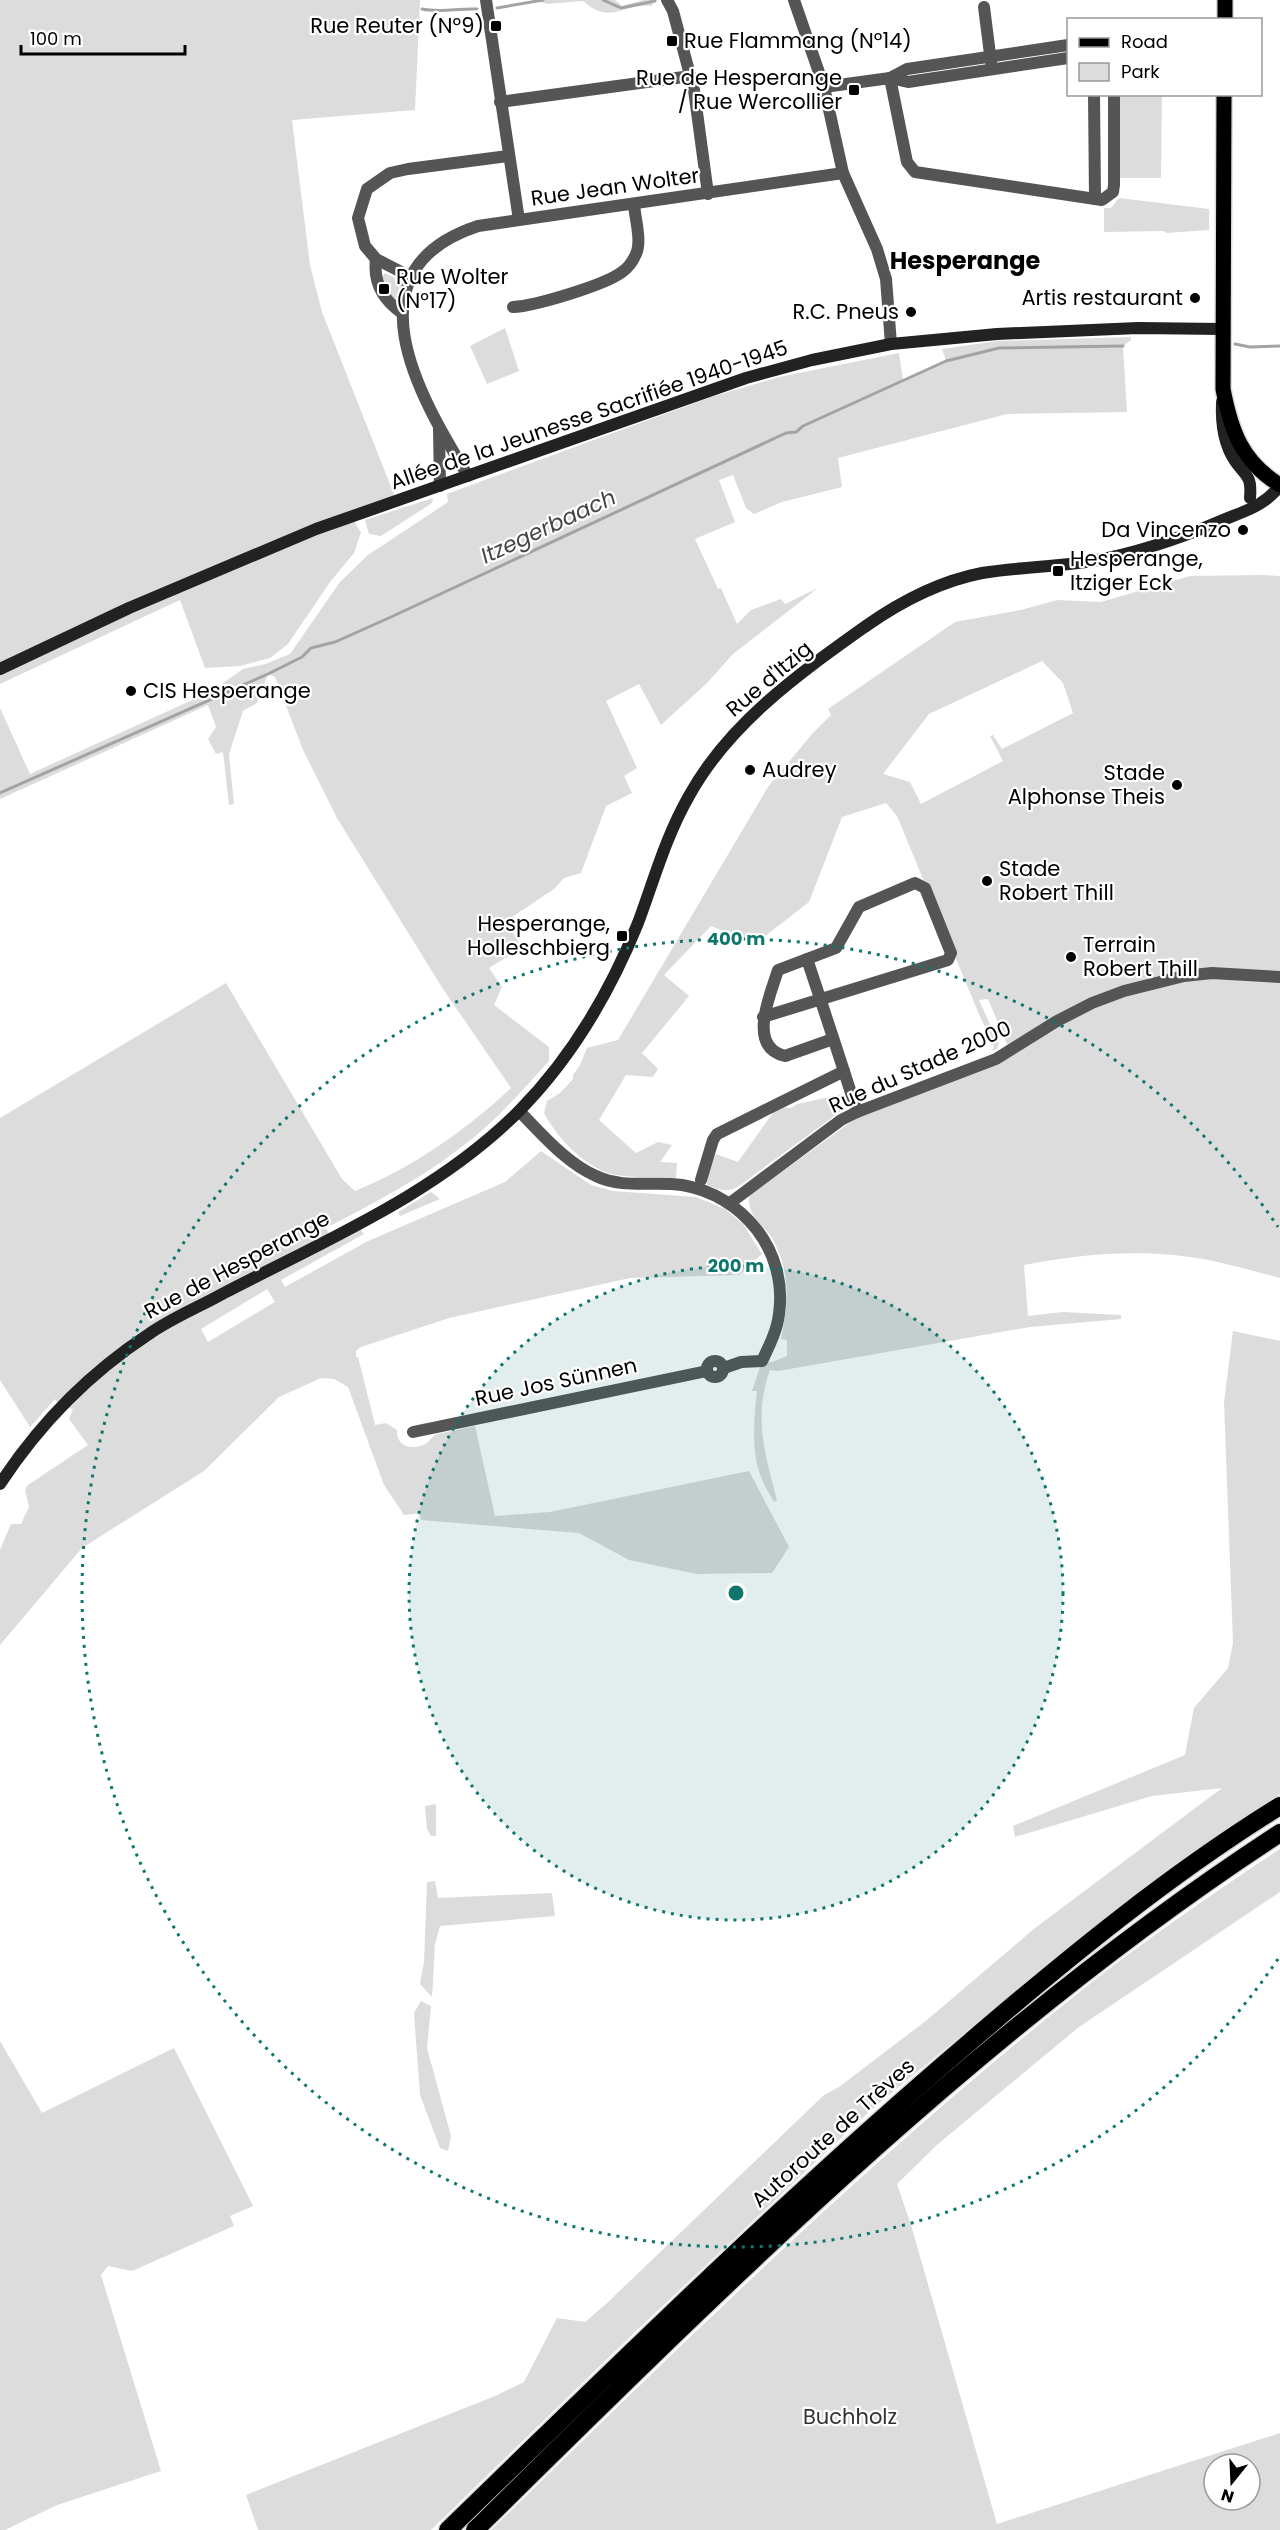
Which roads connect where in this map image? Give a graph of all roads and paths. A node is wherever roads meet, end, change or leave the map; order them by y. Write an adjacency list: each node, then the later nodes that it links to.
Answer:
1 (486, 0): 16 (street)
2 (794, 0): 12 (street)
3 (1225, 0): 6 (main road)
4 (670, 5): 10 (street)
5 (984, 7): 9 (street)
6 (1225, 18)
7 (1067, 45): 9 (street)
8 (1067, 58): 9 (street)
9 (992, 63): 11 (street)
10 (691, 76): 16 (street); 19 (street)
11 (890, 78): 12 (street); 20 (street)
12 (824, 87): 18 (street)
13 (1094, 96): 20 (street)
14 (1114, 96): 20 (street)
15 (1224, 96): 27 (main road)
16 (500, 102): 17 (street)
17 (508, 156): 22 (street); 23 (street)
18 (843, 173): 19 (street, Rue Jean Wolter); 28 (street)
19 (708, 194): 21 (street, Rue Jean Wolter)
20 (1095, 200)
21 (634, 204): 22 (street, Rue Jean Wolter); 25 (street)
22 (519, 220): 24 (street, Rue Jean Wolter)
23 (376, 259): 24 (street); 26 (street)
24 (411, 277): 26 (street, Rue Jean Wolter)
25 (513, 307)
26 (402, 313): 30 (street, Rue Jean Wolter)
27 (1222, 330): 28 (main road, Allée de la Jeunesse Sacrifiée 1940-1945); 29 (main road)
28 (891, 344): 31 (main road, Allée de la Jeunesse Sacrifiée 1940-1945)
29 (1223, 389): 32 (main road); 34 (main road)
30 (439, 428): 31 (street, Rue Jean Wolter); 33 (street, Rue Jean Wolter)
31 (468, 476): 33 (main road, Allée de la Jeunesse Sacrifiée 1940-1945)
32 (1276, 483): 34 (main road); 35 (main road, Rue d'Itzig)
33 (440, 486): 36 (main road, Allée de la Jeunesse Sacrifiée 1940-1945)
34 (1250, 498): 35 (main road)
35 (1238, 514): 43 (main road, Rue d'Itzig)
36 (0, 669)
37 (807, 959): 39 (street); 39 (street); 40 (street)
38 (1280, 977): 44 (street, Rue du Stade 2000)
39 (820, 999): 40 (street); 41 (street)
40 (763, 1017): 41 (street)
41 (833, 1039): 42 (street)
42 (844, 1071): 44 (street); 45 (street)
43 (519, 1111): 46 (street); 48 (main road, Rue de Hesperange)
44 (857, 1112): 46 (street, Rue du Stade 2000)
45 (701, 1180)
46 (730, 1203): 47 (street, Rue Jos Sünnen)
47 (413, 1432)
48 (0, 1484)
49 (1280, 1806): 51 (highway, Autoroute de Trèves)
50 (1280, 1833): 52 (highway, Autoroute de Trèves)
51 (448, 2530)
52 (475, 2530)

